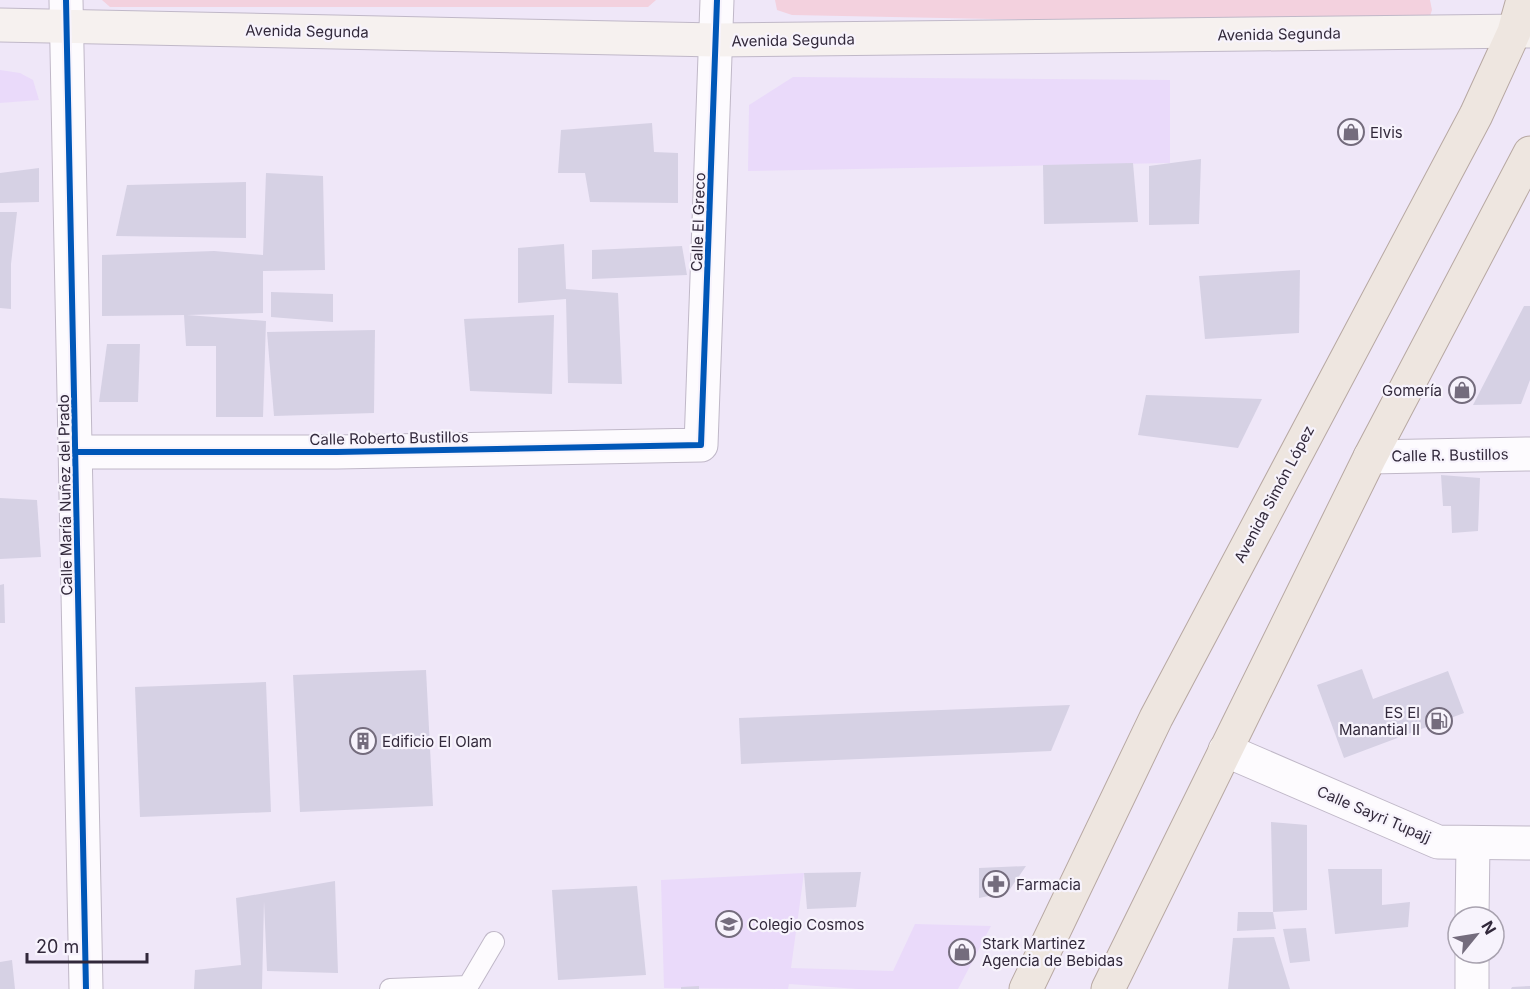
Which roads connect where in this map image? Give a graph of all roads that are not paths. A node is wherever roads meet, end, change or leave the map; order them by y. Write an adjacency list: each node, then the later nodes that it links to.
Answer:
1 (717, 0): 6 (street, Calle El Greco)
2 (1523, 0): 5 (main road, Avenida Simón López)
3 (66, 12): 4 (main road, Avenida Segunda); 6 (main road, Avenida Segunda); 9 (street, Calle María Nuñez del Prado)
4 (0, 25)
5 (1522, 31): 6 (main road, Avenida Segunda); 20 (main road, Avenida Simón López)
6 (716, 40): 8 (street, Calle El Greco)
7 (1530, 153): 11 (main road)
8 (701, 445): 9 (street, Calle Roberto Bustillos)
9 (76, 452): 18 (street, Calle María Nuñez del Prado)
10 (1530, 454): 11 (street, Calle R. Bustillos)
11 (1370, 457): 12 (main road)
12 (1225, 750): 14 (street, Calle Sayri Tupajj); 21 (main road)
13 (1530, 843): 14 (street, Calle Sayri Tupajj)
14 (1473, 844): 15 (street)
15 (1472, 905)
16 (494, 942): 19 (lane)
17 (1472, 965): 22 (street)
18 (86, 989)
19 (390, 989)
20 (1026, 989)
21 (1108, 989)
22 (1472, 989)

